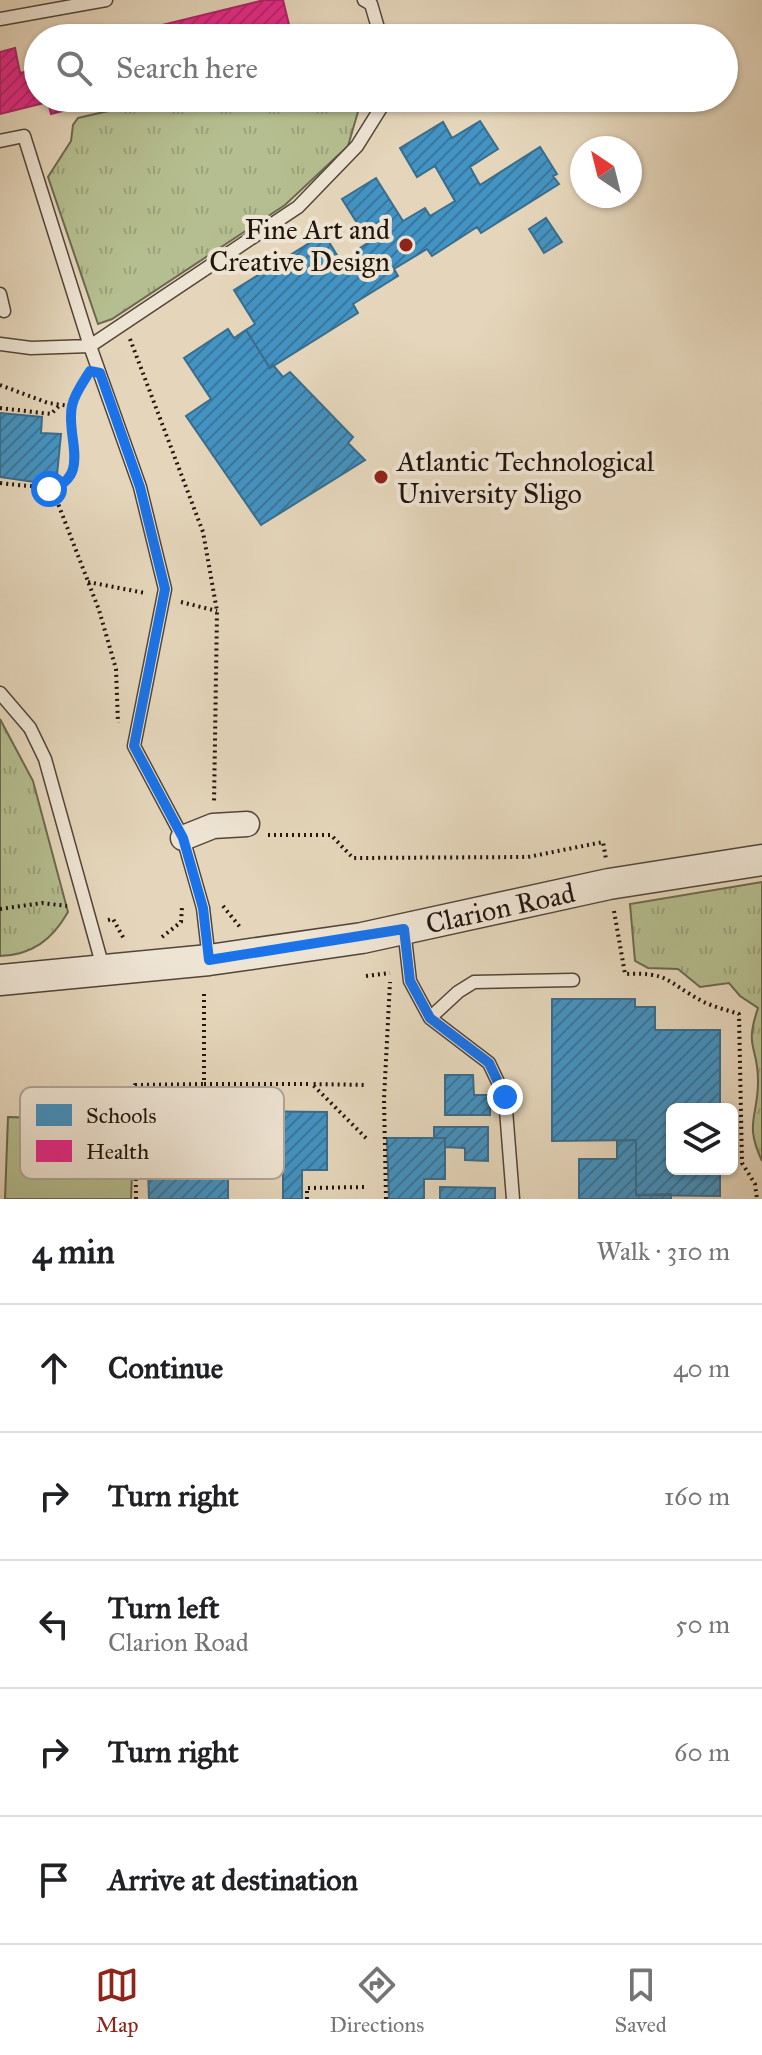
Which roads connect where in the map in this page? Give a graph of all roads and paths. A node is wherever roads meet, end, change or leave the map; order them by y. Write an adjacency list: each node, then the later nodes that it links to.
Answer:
1 (106, 0): 3 (lane)
2 (364, 0): 4 (lane)
3 (0, 19)
4 (377, 24)
5 (378, 112): 9 (lane)
6 (0, 141): 11 (lane)
7 (0, 294): 8 (lane)
8 (4, 311)
9 (125, 324): 11 (lane); 20 (path)
10 (0, 344): 11 (lane)
11 (90, 346): 12 (lane)
12 (100, 373): 15 (path); 19 (lane)
13 (0, 385): 14 (path)
14 (60, 405): 15 (path); 16 (path)
15 (71, 406): 17 (path)
16 (0, 408)
17 (0, 483)
18 (88, 582): 19 (path)
19 (163, 597): 20 (path); 24 (lane)
20 (217, 611): 22 (path)
21 (0, 693): 28 (lane)
22 (213, 826): 23 (street); 24 (street)
23 (250, 830): 26 (path)
24 (183, 838): 32 (lane)
25 (762, 860): 26 (street, Clarion Road)
26 (611, 895): 30 (street, Clarion Road); 50 (path)
27 (220, 900): 31 (path)
28 (86, 908): 29 (path); 33 (lane)
29 (0, 909)
30 (404, 929): 32 (street, Clarion Road); 38 (lane)
31 (248, 930)
32 (209, 960): 33 (street, Clarion Road)
33 (105, 971): 35 (street, Clarion Road)
34 (366, 976): 48 (path)
35 (0, 980)
36 (573, 980): 38 (lane)
37 (204, 994): 39 (path)
38 (430, 1018): 49 (lane)
39 (204, 1084): 40 (path); 42 (path)
40 (312, 1084): 41 (path); 43 (path)
41 (366, 1085)
42 (135, 1087)
43 (366, 1138)
44 (136, 1179): 46 (path)
45 (366, 1187): 47 (path)
46 (136, 1199)
47 (307, 1199)
48 (386, 1199)
49 (513, 1199)
50 (757, 1199)

